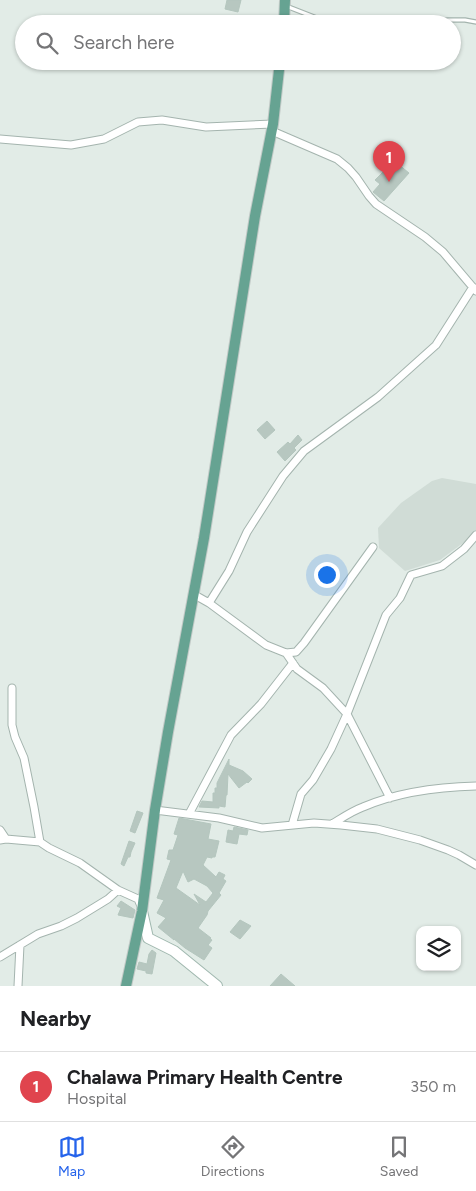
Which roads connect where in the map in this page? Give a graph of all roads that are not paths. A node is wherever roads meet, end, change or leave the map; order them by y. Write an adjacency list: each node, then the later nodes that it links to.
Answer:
1 (285, 3): 2 (lane)
2 (312, 15)
3 (461, 20): 4 (lane)
4 (476, 22)
5 (279, 70): 6 (main road)
6 (273, 128): 7 (street); 8 (street); 11 (main road)
7 (0, 139)
8 (474, 289): 12 (street)
9 (476, 535): 16 (street)
10 (373, 547): 13 (street)
11 (193, 594): 12 (street); 19 (main road)
12 (209, 603): 13 (street)
13 (286, 653): 14 (street)
14 (293, 662): 16 (street); 20 (street)
15 (12, 688): 25 (street)
16 (347, 714): 18 (street); 22 (street)
17 (476, 786): 18 (street)
18 (390, 798): 21 (street)
19 (155, 810): 20 (street); 28 (main road)
20 (189, 814): 22 (street)
21 (332, 824): 22 (street); 26 (street)
22 (292, 825)
23 (0, 830): 24 (street)
24 (3, 839): 25 (street)
25 (40, 842): 27 (street)
26 (476, 865)
27 (118, 890): 28 (street); 29 (street)
28 (142, 911): 32 (main road); 33 (street)
29 (20, 945): 30 (street); 31 (street)
30 (0, 957)
31 (18, 986)
32 (126, 986)
33 (217, 986)

